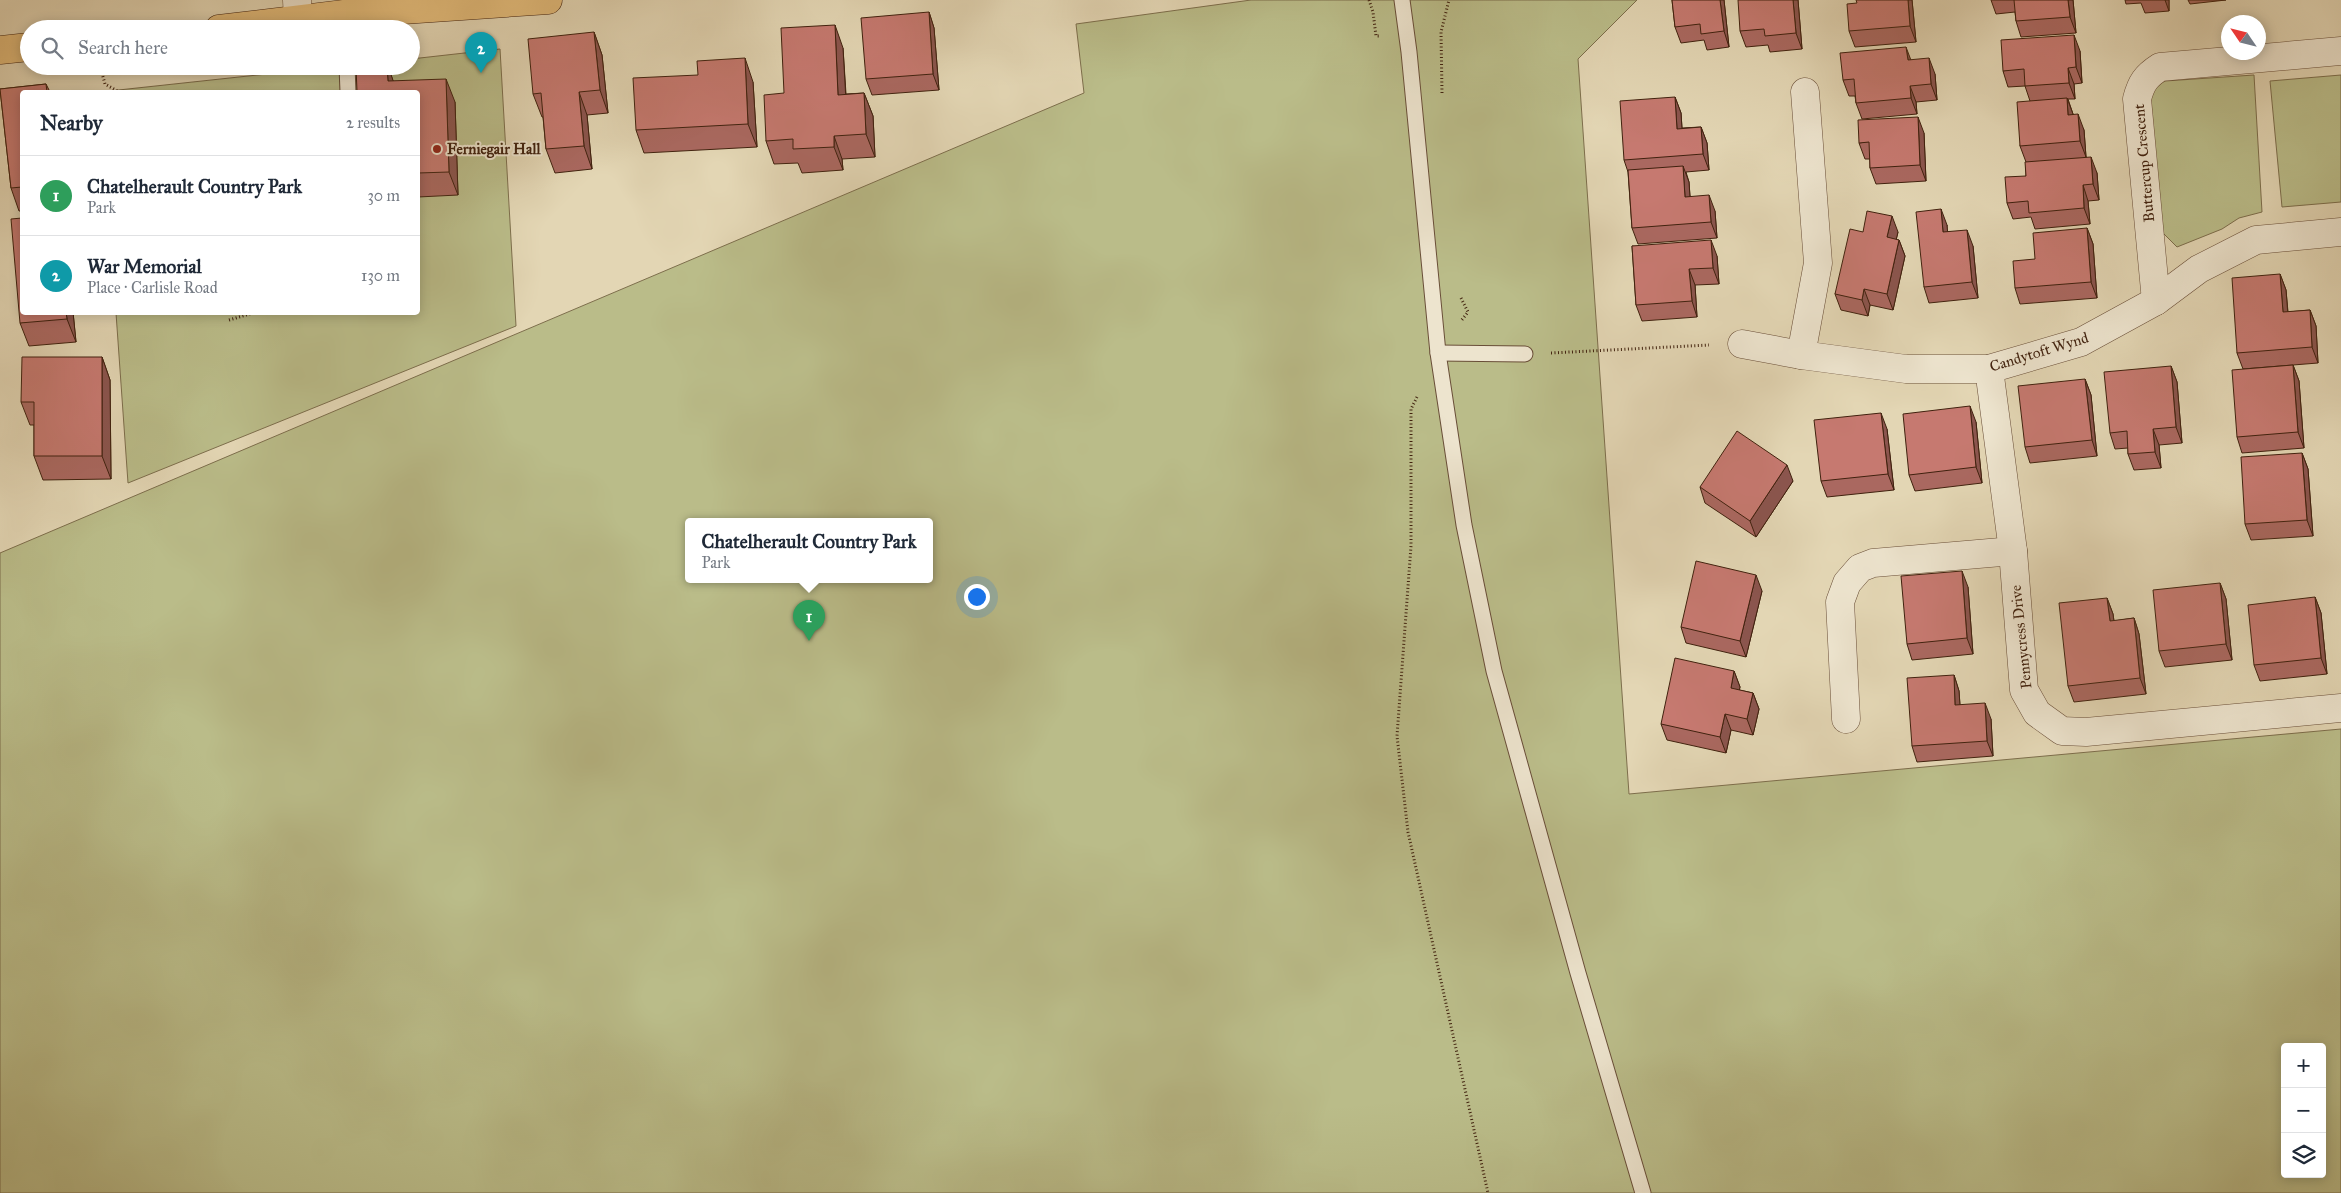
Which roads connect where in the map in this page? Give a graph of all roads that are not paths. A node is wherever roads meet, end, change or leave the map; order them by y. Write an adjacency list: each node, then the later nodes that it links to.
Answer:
1 (548, 0): 6 (main road)
2 (1402, 0): 16 (lane)
3 (297, 10): 4 (main road); 5 (main road)
4 (256, 20)
5 (340, 20)
6 (354, 20)
7 (20, 49): 8 (main road)
8 (0, 50)
9 (2341, 51): 14 (street, Buttercup Crescent)
10 (347, 75): 11 (lane)
11 (348, 90)
12 (1805, 92): 18 (street)
13 (2341, 232): 14 (street, Candytoft Wynd)
14 (2156, 301): 19 (street, Candytoft Wynd)
15 (1742, 344): 18 (street, Candytoft Wynd)
16 (1438, 352): 17 (lane); 23 (lane)
17 (1525, 354)
18 (1801, 355): 19 (street, Candytoft Wynd)
19 (1989, 369): 20 (street, Pennycress Drive)
20 (2013, 551): 21 (street, Pennycress Drive); 22 (street)
21 (2341, 708)
22 (1846, 718)
23 (1643, 1193)

